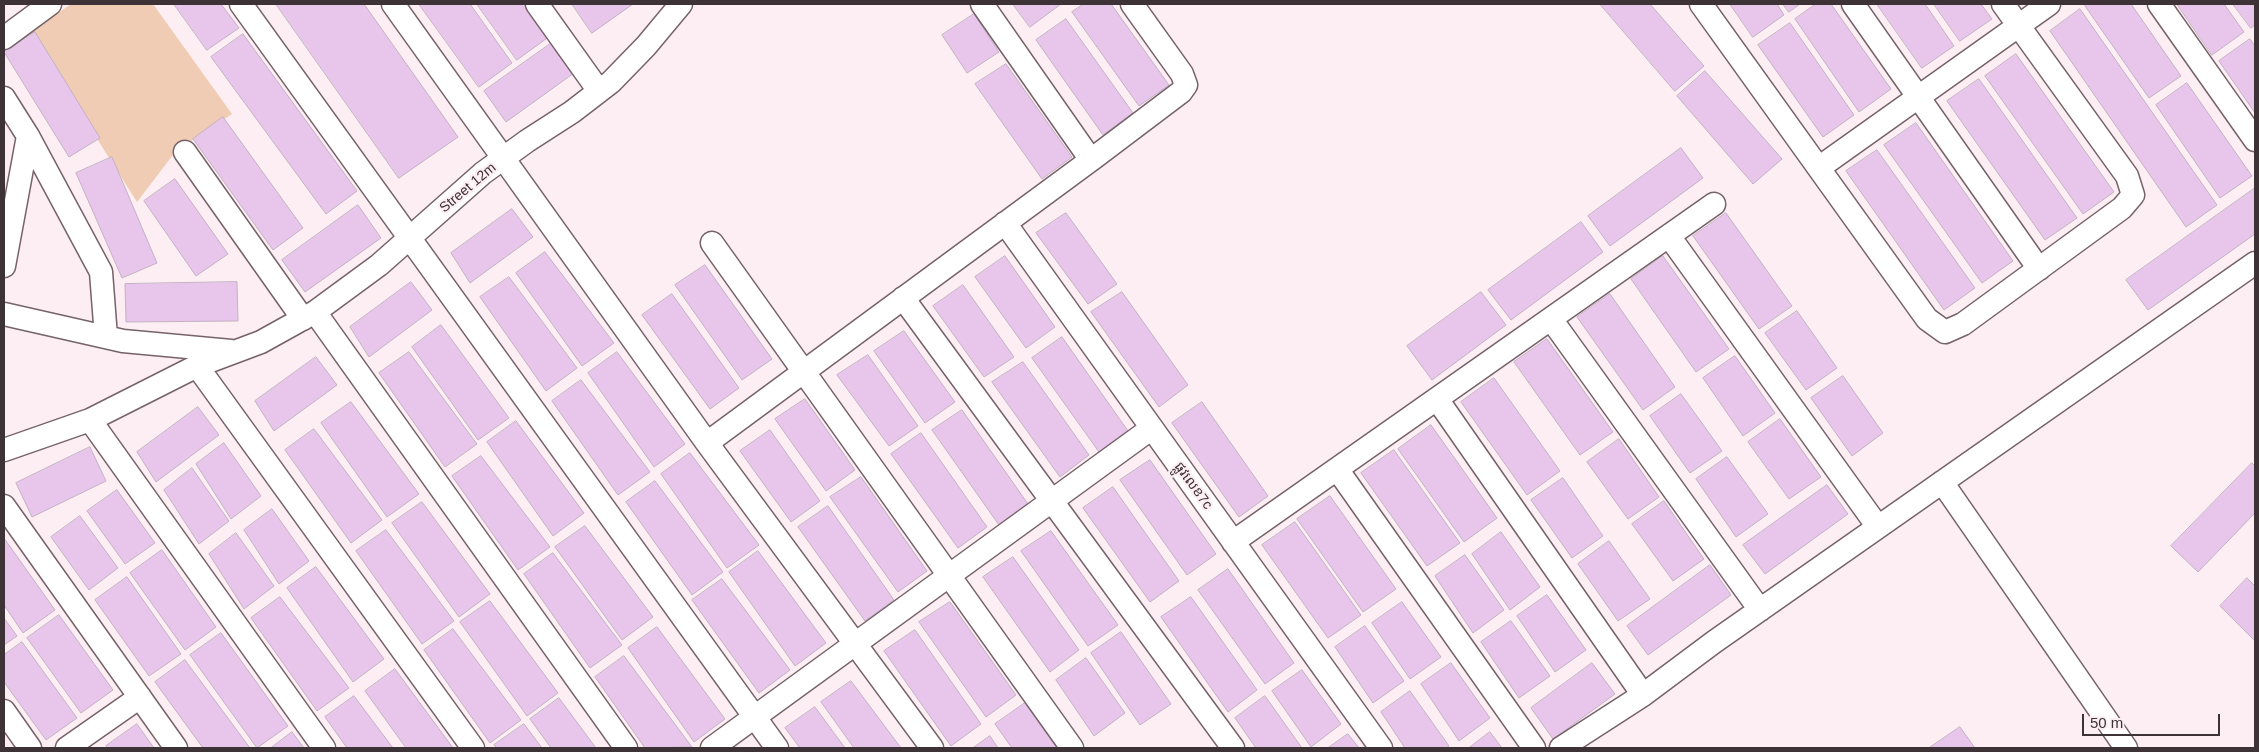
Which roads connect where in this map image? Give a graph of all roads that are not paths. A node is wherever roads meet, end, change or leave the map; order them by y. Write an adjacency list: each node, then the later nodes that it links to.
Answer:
1 (50, 4): 14 (street)
2 (241, 4): 27 (street)
3 (393, 4): 21 (street)
4 (537, 4): 15 (street)
5 (681, 4): 15 (street, Street 12m)
6 (982, 4): 22 (street)
7 (1132, 4): 22 (street)
8 (1701, 4): 23 (street)
9 (1853, 4): 16 (street)
10 (2003, 4): 13 (street)
11 (2049, 4): 13 (street)
12 (2159, 4): 19 (street)
13 (2018, 26): 16 (street); 31 (street)
14 (4, 38)
15 (599, 91): 21 (street, Street 12m)
16 (1918, 97): 23 (street); 31 (street)
17 (4, 98): 18 (street)
18 (28, 136): 30 (street); 36 (street)
19 (2255, 140)
20 (185, 152): 34 (street)
21 (504, 158): 27 (street, Street 12m); 43 (street)
22 (1091, 160): 25 (street)
23 (1820, 167): 31 (street)
24 (1714, 204): 26 (street)
25 (1005, 223): 32 (street); 42 (street, ផ្លូវលេខ7c)
26 (1669, 236): 35 (street); 49 (street)
27 (411, 237): 34 (street, Street 12m); 57 (street)
28 (712, 243): 39 (street)
29 (2255, 263): 46 (street)
30 (4, 266)
31 (2039, 269)
32 (903, 298): 39 (street); 47 (street)
33 (4, 314): 36 (street)
34 (309, 316): 37 (street, Street 12m); 63 (street)
35 (1551, 319): 40 (street); 52 (street)
36 (106, 337): 37 (street)
37 (237, 351): 38 (street, Street 12m)
38 (197, 366): 41 (street, Street 12m); 62 (street)
39 (803, 372): 43 (street); 51 (street)
40 (1437, 399): 45 (street); 54 (street)
41 (90, 420): 44 (street, Street 12m); 61 (street)
42 (1152, 428): 47 (street); 50 (street, ផ្លូវលេខ7c)
43 (707, 443): 53 (street)
44 (4, 450)
45 (1337, 469): 50 (street); 70 (street)
46 (1942, 482): 49 (street); 72 (street)
47 (1052, 501): 51 (street); 68 (street)
48 (4, 506): 55 (street)
49 (1878, 527): 52 (street)
50 (1233, 542): 69 (street, ផ្លូវលេខ7c)
51 (949, 576): 53 (street); 67 (street)
52 (1760, 610): 54 (street)
53 (855, 644): 57 (street); 66 (street)
54 (1643, 695): 71 (street)
55 (140, 697): 59 (street); 60 (street)
56 (4, 710): 58 (street)
57 (755, 717): 64 (street); 65 (street)
58 (30, 748)
59 (67, 748)
60 (176, 748)
61 (324, 748)
62 (473, 748)
63 (626, 748)
64 (712, 748)
65 (777, 748)
66 (932, 748)
67 (1072, 748)
68 (1233, 748)
69 (1381, 748)
70 (1534, 748)
71 (1561, 748)
72 (2126, 748)

